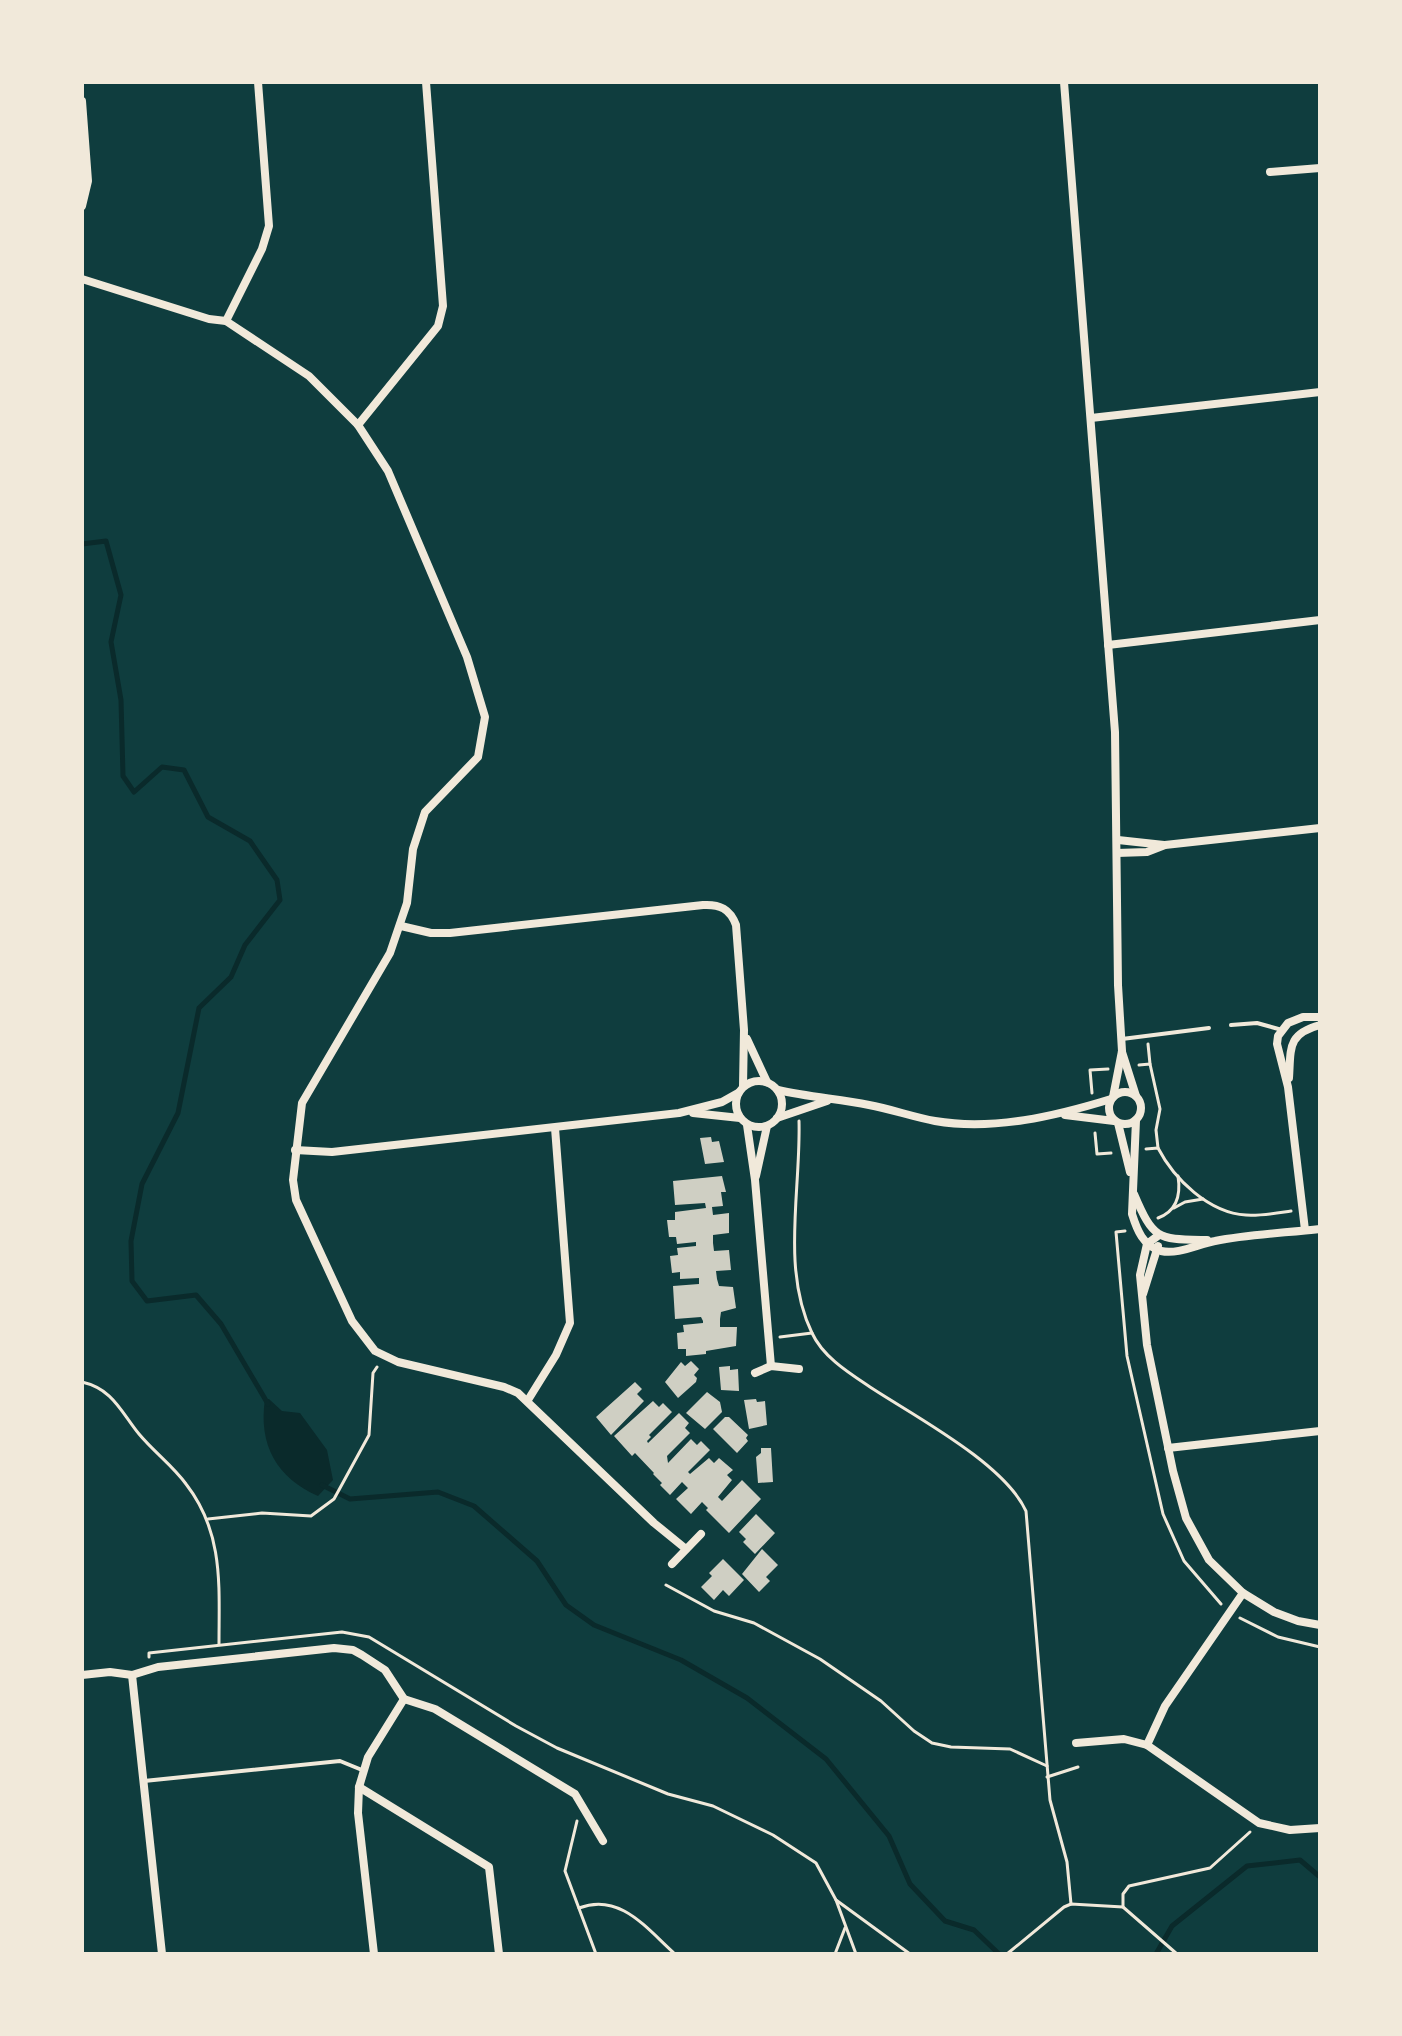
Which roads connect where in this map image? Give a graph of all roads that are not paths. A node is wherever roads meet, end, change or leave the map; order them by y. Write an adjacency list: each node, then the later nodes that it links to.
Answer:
1 (258, 82): 9 (street)
2 (426, 82): 12 (street)
3 (1064, 82): 11 (street)
4 (82, 101): 7 (street)
5 (1320, 168): 6 (street)
6 (1270, 172)
7 (82, 206)
8 (82, 279): 9 (street)
9 (226, 321): 12 (street)
10 (1320, 392): 11 (street)
11 (1091, 418): 14 (street)
12 (358, 425): 19 (street)
13 (1320, 620): 14 (street)
14 (1108, 645): 16 (street)
15 (1320, 828): 17 (street)
16 (1118, 840): 17 (street); 18 (street)
17 (1165, 845): 18 (street)
18 (1117, 853): 26 (street)
19 (401, 926): 24 (street); 44 (street)
20 (1320, 1017): 25 (street)
21 (1231, 1025): 25 (lane)
22 (1320, 1025): 29 (street)
23 (1209, 1028): 26 (lane)
24 (744, 1030): 28 (street); 30 (street)
25 (1282, 1030): 29 (street)
26 (1122, 1039): 27 (street)
27 (1122, 1051): 32 (street); 33 (street)
28 (767, 1082): 30 (street); 31 (street)
29 (1288, 1087): 49 (street)
30 (740, 1090): 35 (street); 37 (street)
31 (778, 1090): 34 (street); 38 (street)
32 (1136, 1096): 33 (street); 39 (street)
33 (1112, 1098): 36 (street); 40 (street)
34 (828, 1100): 36 (street); 38 (street)
35 (684, 1113): 37 (street); 43 (street)
36 (1061, 1115): 40 (street)
37 (740, 1118): 41 (street)
38 (777, 1118): 42 (street)
39 (1136, 1120): 40 (street); 45 (street)
40 (1116, 1122): 45 (street)
41 (747, 1125): 42 (street); 46 (street)
42 (767, 1126): 46 (street)
43 (555, 1128): 44 (street); 58 (street)
44 (295, 1150): 58 (street)
45 (1130, 1151): 47 (street)
46 (755, 1180): 55 (street)
47 (1134, 1194): 50 (street); 52 (street)
48 (1320, 1229): 49 (street)
49 (1305, 1230): 51 (street)
50 (1159, 1235): 51 (street); 52 (street); 53 (street)
51 (1216, 1241): 53 (street)
52 (1147, 1244): 53 (street); 54 (street)
53 (1157, 1250): 54 (street)
54 (1142, 1299): 60 (street)
55 (771, 1366): 56 (street); 57 (street)
56 (799, 1369)
57 (755, 1373)
58 (528, 1400): 62 (street)
59 (1320, 1431): 60 (street)
60 (1168, 1448): 64 (street)
61 (701, 1534): 62 (street)
62 (686, 1549): 63 (street)
63 (672, 1564)
64 (1243, 1593): 65 (street); 70 (street)
65 (1320, 1625)
66 (82, 1675): 67 (street)
67 (132, 1675): 68 (street); 72 (street)
68 (404, 1699): 71 (street); 75 (street)
69 (1076, 1743): 70 (street)
70 (1147, 1745): 74 (street)
71 (362, 1770): 72 (lane); 73 (street)
72 (144, 1781): 76 (street)
73 (359, 1787): 77 (street); 78 (street)
74 (1320, 1828)
75 (603, 1841)
76 (162, 1954)
77 (374, 1954)
78 (499, 1954)

